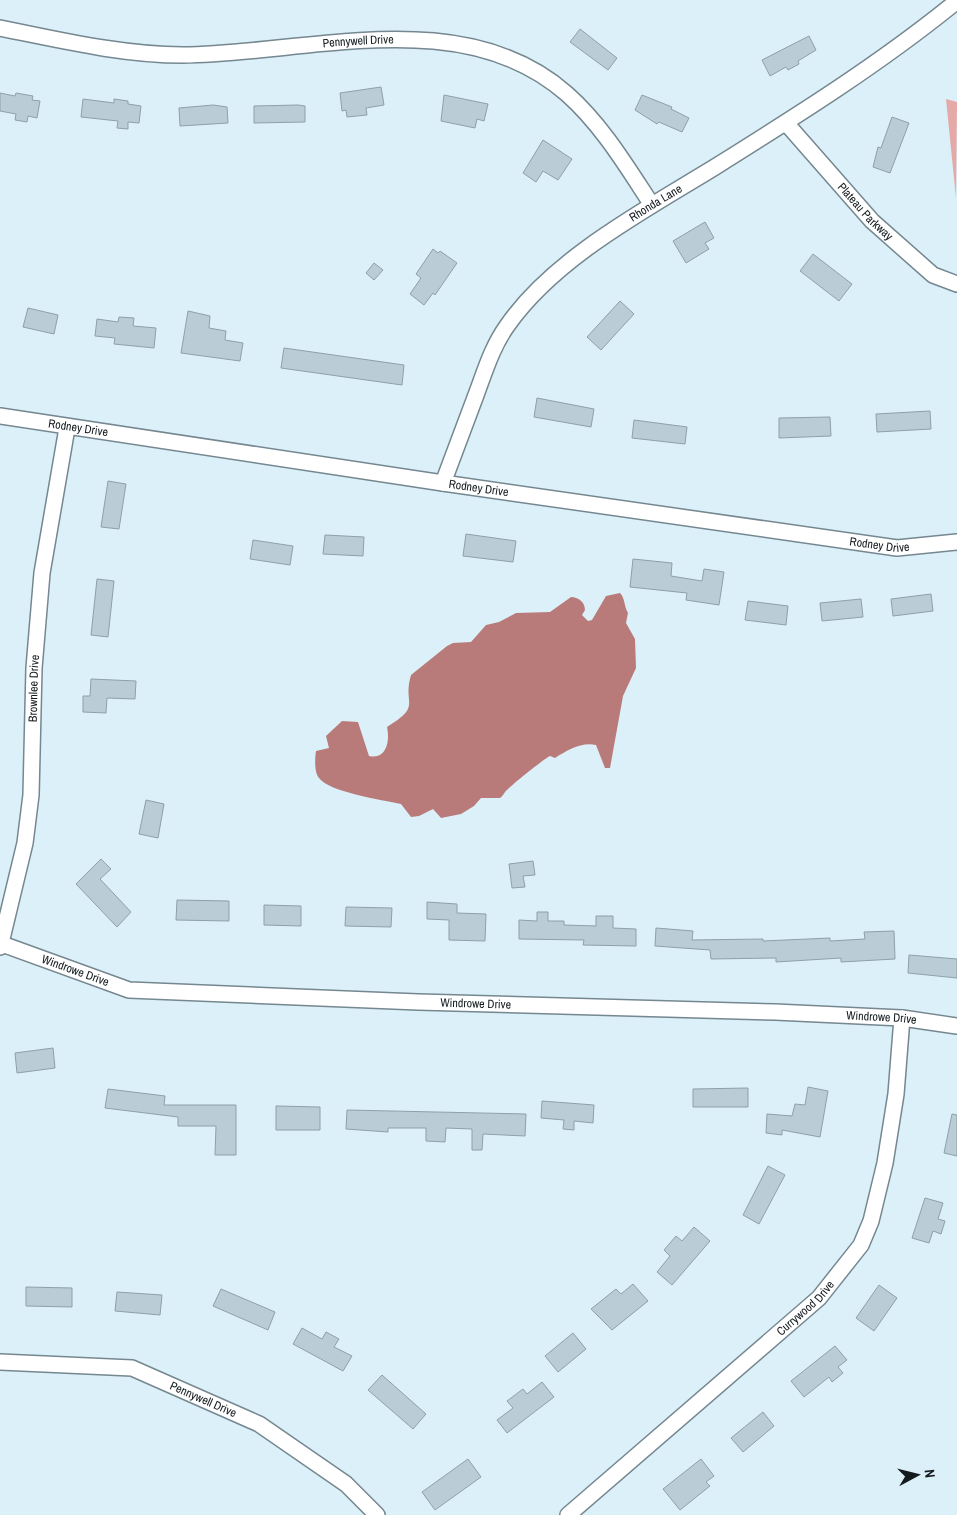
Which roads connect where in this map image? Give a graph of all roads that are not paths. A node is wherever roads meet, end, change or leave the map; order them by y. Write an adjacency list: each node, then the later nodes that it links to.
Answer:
1 (957, 1): 3 (street, Rhonda Lane)
2 (0, 28): 4 (street, Pennywell Drive)
3 (786, 123): 4 (street, Rhonda Lane); 5 (street, Plateau Parkway)
4 (652, 205): 8 (street, Rhonda Lane)
5 (957, 284)
6 (0, 416): 7 (street, Rodney Drive)
7 (67, 428): 8 (street, Rodney Drive); 10 (street, Brownlee Drive)
8 (443, 483): 9 (street, Rodney Drive)
9 (957, 542)
10 (1, 945): 11 (street, Windrowe Drive)
11 (902, 1018): 12 (street, Windrowe Drive); 15 (street, Currywood Drive)
12 (957, 1026)
13 (0, 1362): 14 (street, Pennywell Drive)
14 (377, 1515)
15 (568, 1515)

